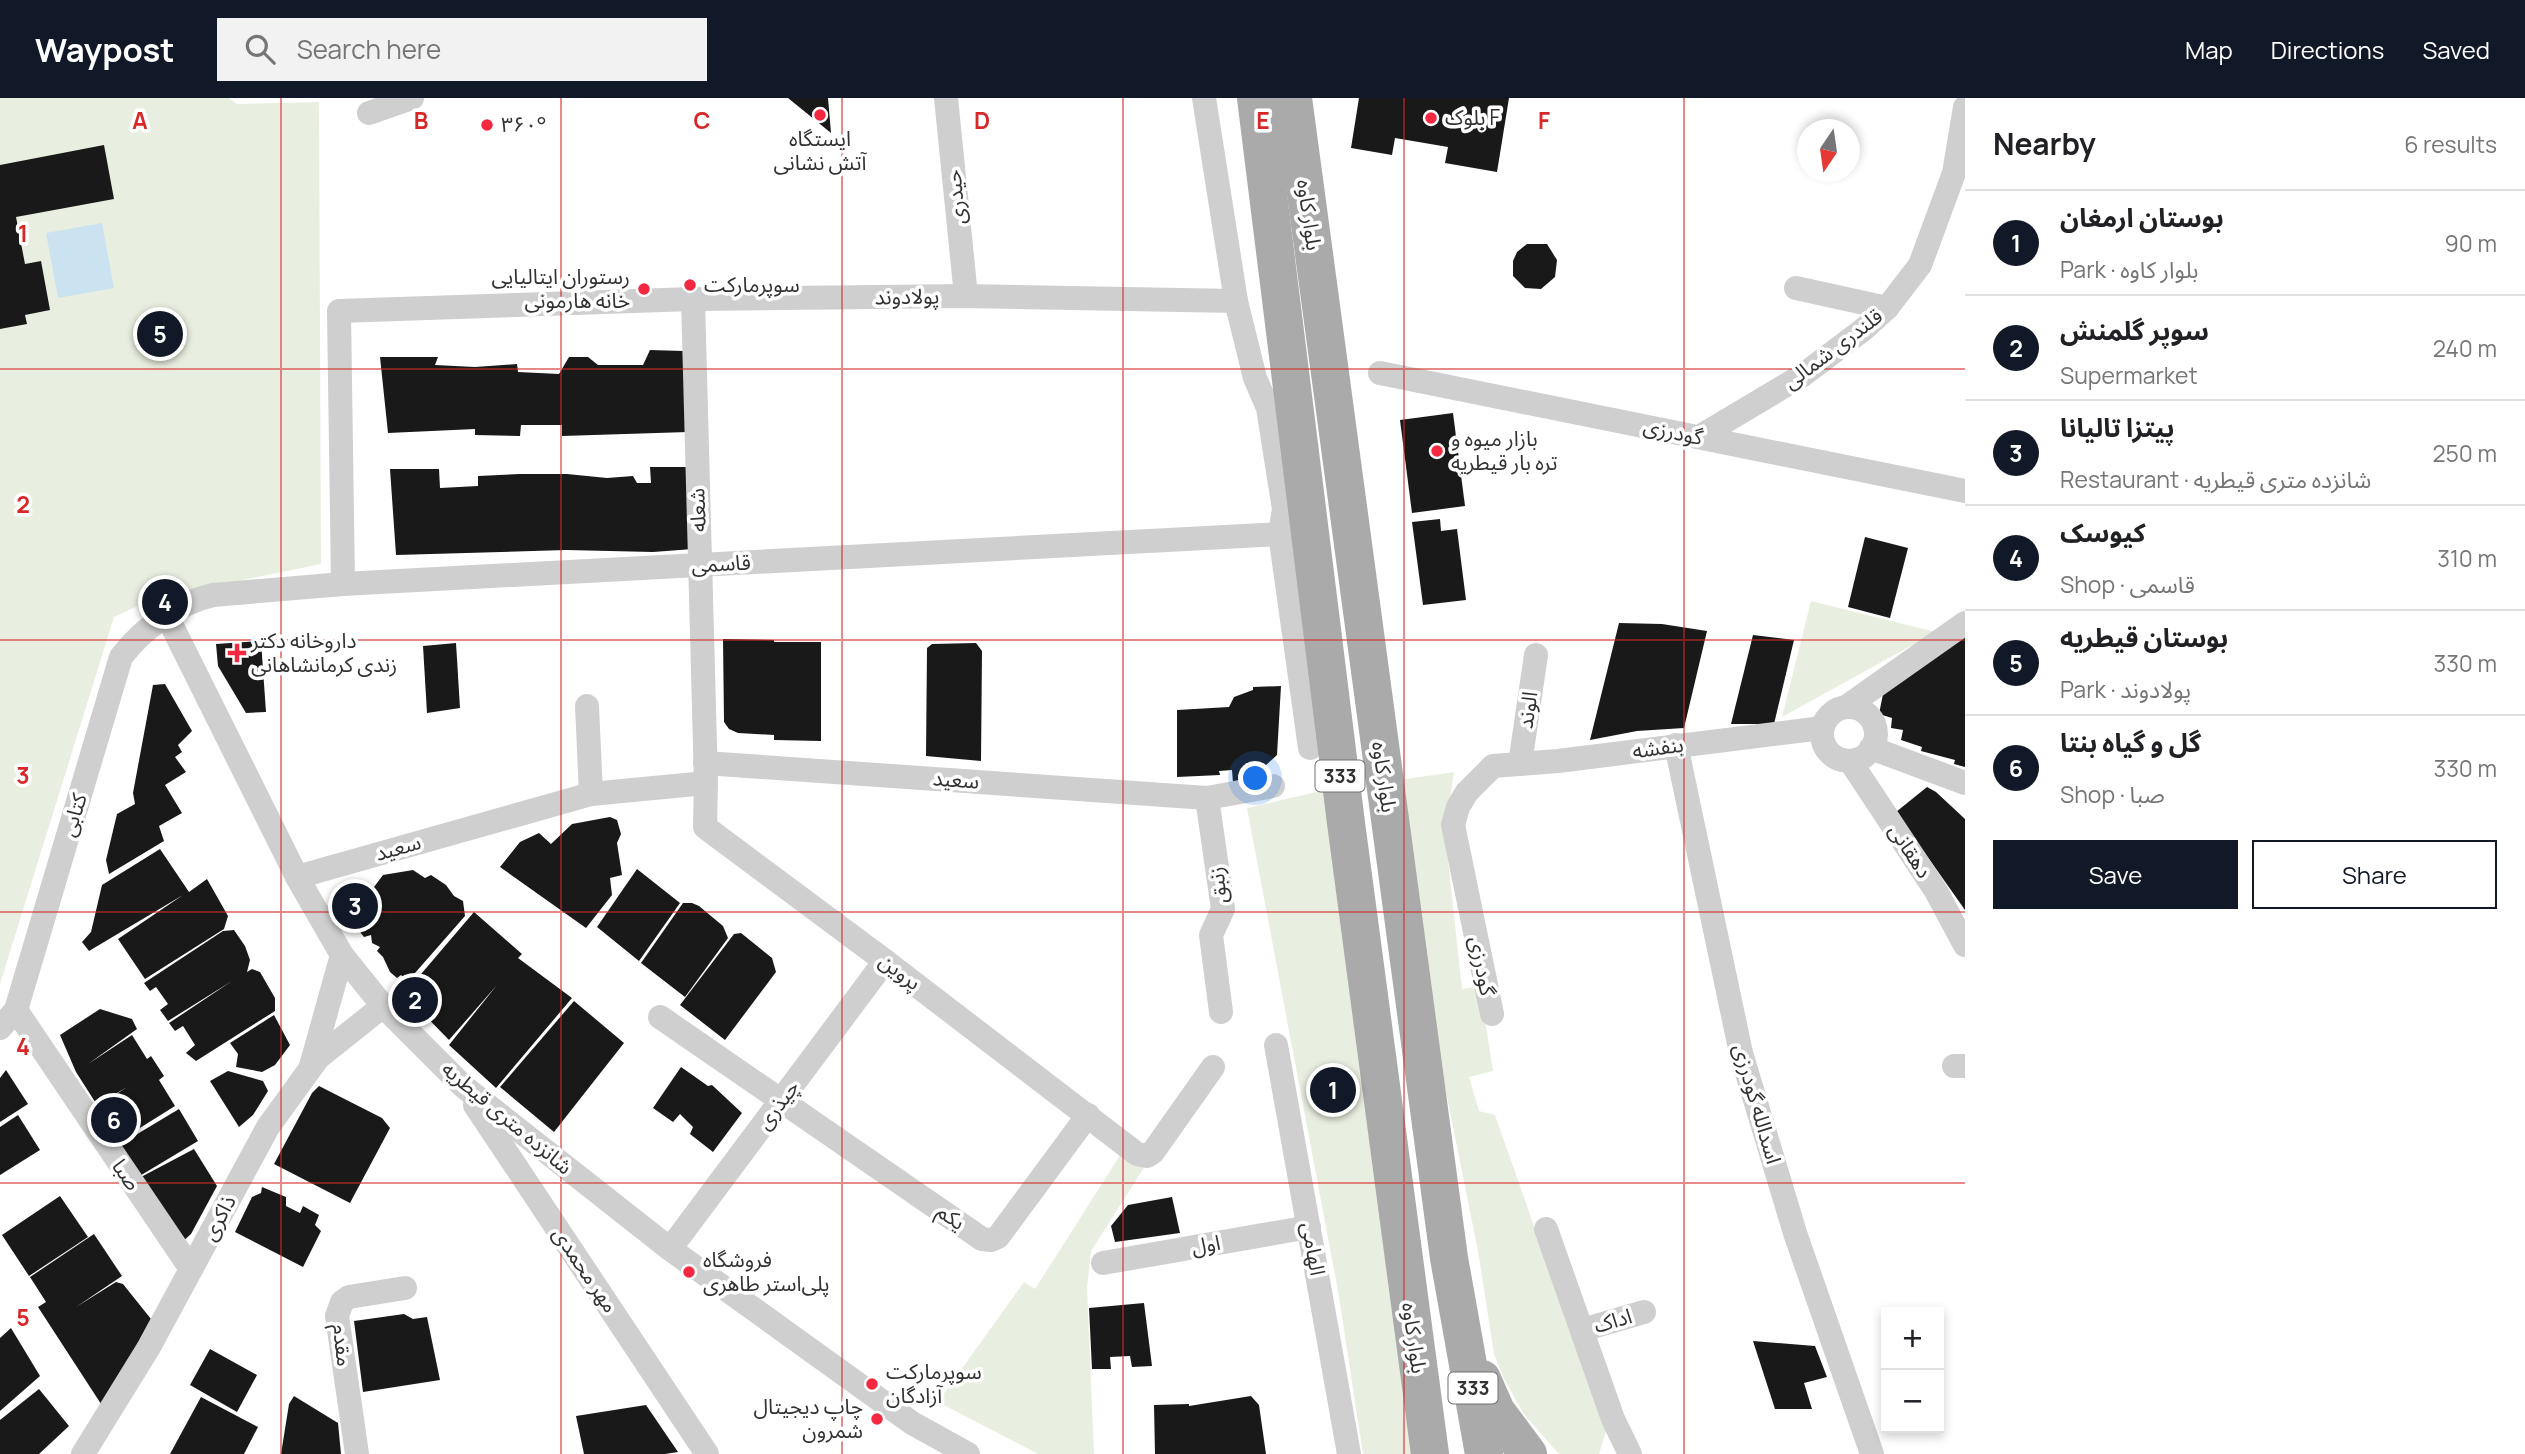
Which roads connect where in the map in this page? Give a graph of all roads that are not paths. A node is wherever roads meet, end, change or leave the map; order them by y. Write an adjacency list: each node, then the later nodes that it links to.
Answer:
1 (412, 98): 7 (street)
2 (946, 98): 10 (street, حیدری)
3 (1204, 98): 12 (street)
4 (1256, 98): 65 (main road, بلوار کاوه / 333)
5 (1293, 98): 58 (main road, بلوار کاوه / 333)
6 (1965, 107): 8 (street, قلندری شمالی)
7 (369, 113)
8 (1960, 174): 13 (street, قلندری شمالی)
9 (1796, 288): 13 (street)
10 (966, 296): 11 (street, پولادوند); 12 (street, پولادوند)
11 (693, 299): 18 (street, شعله); 19 (street, پولادوند)
12 (1236, 301): 17 (street)
13 (1887, 308): 15 (street, قلندری شمالی)
14 (1380, 373): 15 (street, گودرزی)
15 (1699, 438): 16 (street, گودرزی)
16 (1965, 491)
17 (1280, 534): 18 (street, قاسمی); 27 (street)
18 (700, 565): 19 (street, قاسمی); 31 (street, شعله)
19 (344, 584): 20 (street, قاسمی)
20 (167, 616): 36 (street, شانزده متری قیطریه); 44 (street, کتابی)
21 (1965, 623): 24 (street)
22 (1536, 655): 29 (street, الوند)
23 (587, 706): 34 (street)
24 (1846, 707): 25 (street); 28 (street)
25 (1822, 728): 26 (street, بنفشه); 28 (street)
26 (1676, 745): 29 (street, بنفشه); 69 (street, اسدالله گودرزی)
27 (1310, 748)
28 (1861, 754): 32 (street); 37 (street, دهقانی)
29 (1520, 764): 30 (street, بنفشه)
30 (1493, 766): 42 (street, گودرزی)
31 (706, 773): 34 (street, سعید); 35 (street, سعید); 39 (street, پروین)
32 (1965, 783)
33 (1273, 786): 35 (street, سعید)
34 (591, 794): 36 (street, سعید)
35 (1208, 798): 41 (street, زنبق)
36 (296, 877): 38 (street, شانزده متری قیطریه)
37 (1965, 945)
38 (342, 956): 40 (street, شانزده متری قیطریه); 47 (street)
39 (885, 961): 49 (street, چیذری); 50 (street, پروین)
40 (383, 1006): 47 (street, ذاکری); 48 (street, شانزده متری قیطریه)
41 (1221, 1012)
42 (1492, 1014)
43 (660, 1017): 49 (street)
44 (8, 1019): 55 (street, صبا)
45 (1276, 1045): 51 (street, الهامی)
46 (1213, 1067): 50 (street, پروین)
47 (311, 1068): 55 (street, ذاکری)
48 (463, 1086): 53 (street, شانزده متری قیطریه); 62 (street, مهر محمدی)
49 (781, 1100): 50 (street, یکم); 53 (street, چیذری)
50 (1088, 1115)
51 (1309, 1227): 54 (street, اول); 64 (street, الهامی)
52 (1546, 1229): 59 (street)
53 (670, 1249): 63 (street, شانزده متری قیطریه)
54 (1103, 1263)
55 (191, 1269): 60 (street, ذاکری)
56 (405, 1288): 61 (street, مقدم)
57 (1644, 1312): 59 (street, اداک)
58 (1462, 1321): 66 (main road, بلوار کاوه / 333); 67 (main road)
59 (1582, 1330): 68 (street)
60 (83, 1454)
61 (357, 1454)
62 (707, 1454)
63 (968, 1454)
64 (1349, 1454)
65 (1429, 1454)
66 (1484, 1454)
67 (1528, 1454)
68 (1630, 1454)
69 (1872, 1454)

